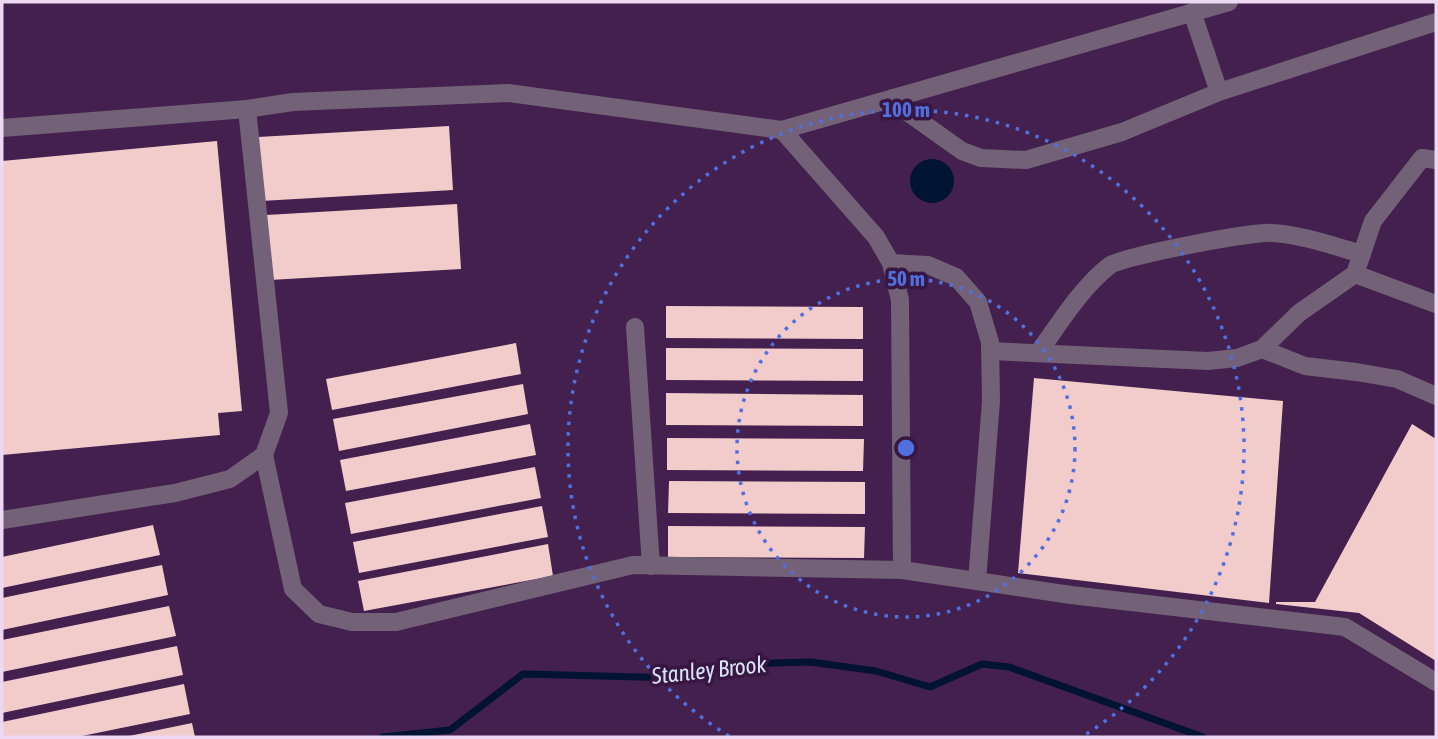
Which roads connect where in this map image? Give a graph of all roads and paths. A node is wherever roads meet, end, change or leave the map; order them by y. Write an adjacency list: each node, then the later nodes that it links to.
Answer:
1 (1229, 2): 2 (lane)
2 (1196, 8): 4 (lane); 5 (lane)
3 (1436, 22): 4 (lane)
4 (1219, 92): 5 (lane)
5 (893, 98): 8 (lane)
6 (247, 108): 7 (lane); 8 (lane); 19 (lane)
7 (2, 128)
8 (782, 130): 11 (lane)
9 (1436, 160): 10 (lane)
10 (1362, 254): 12 (lane); 17 (lane)
11 (891, 263): 16 (lane); 22 (lane)
12 (1355, 274): 13 (lane); 15 (lane)
13 (1436, 304)
14 (635, 327): 21 (lane)
15 (1262, 349): 17 (lane); 18 (lane)
16 (990, 351): 17 (lane); 23 (lane)
17 (1038, 353)
18 (1436, 396)
19 (264, 455): 20 (lane); 21 (lane)
20 (2, 520)
21 (651, 566): 22 (lane)
22 (902, 570): 23 (lane)
23 (977, 581): 24 (lane)
24 (1436, 682)

